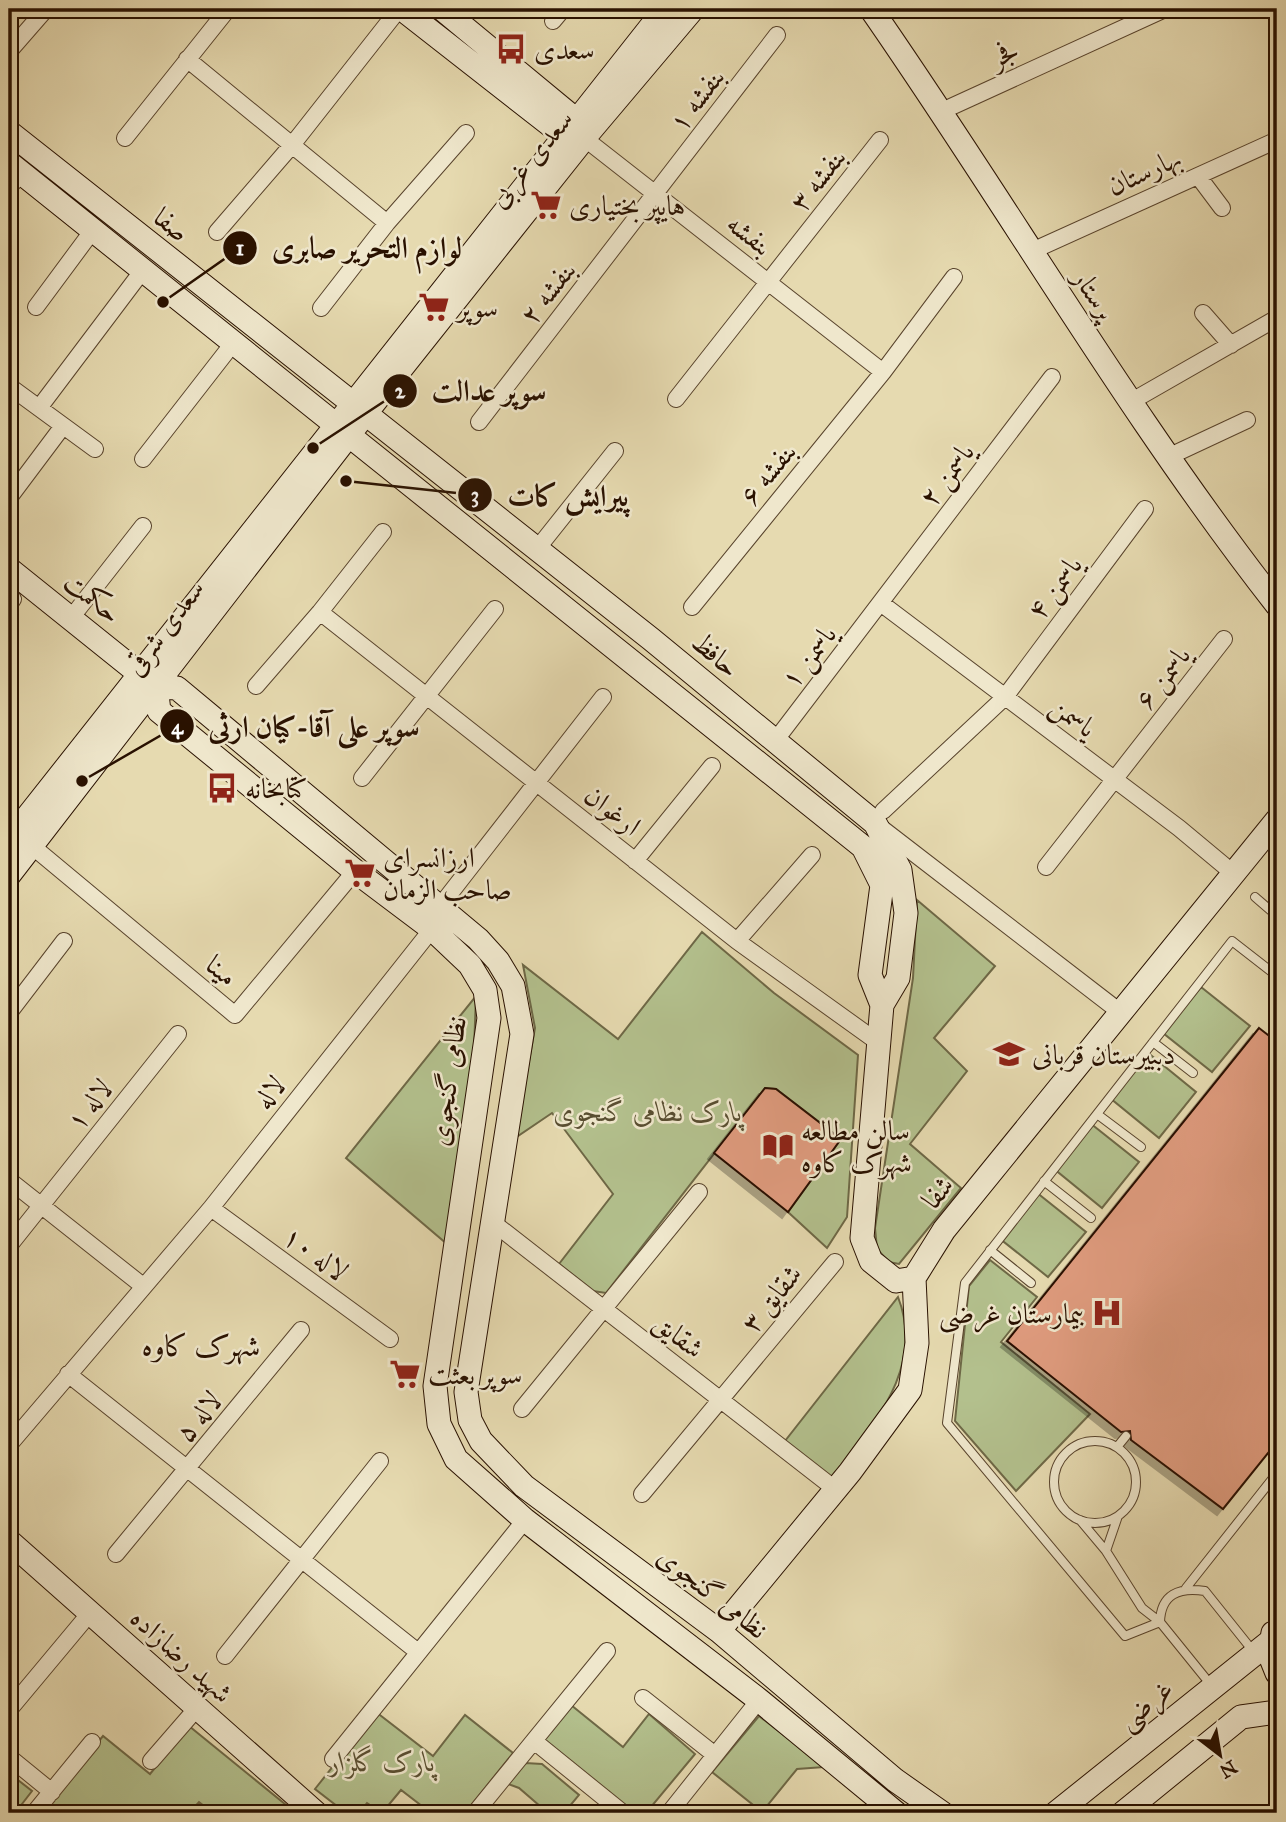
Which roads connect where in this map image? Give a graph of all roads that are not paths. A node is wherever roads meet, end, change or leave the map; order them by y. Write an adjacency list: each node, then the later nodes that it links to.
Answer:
1 (46, 9): 10 (street)
2 (228, 9): 11 (street)
3 (401, 9): 15 (street); 19 (street)
4 (442, 9): 15 (street)
5 (665, 9): 15 (street, سعدی غربی)
6 (693, 9): 15 (street, سعدی غربی)
7 (871, 9): 12 (street, پرستار)
8 (1165, 9): 12 (street, فجر)
9 (777, 35): 22 (street, بنفشه ۱)
10 (12, 48)
11 (187, 59): 16 (street); 19 (street)
12 (942, 111): 27 (street, پرستار)
13 (9, 132): 43 (street, صفا)
14 (466, 133): 24 (street)
15 (578, 134): 22 (street, بنفشه); 43 (street, سعدی غربی)
16 (125, 138)
17 (880, 140): 30 (street, بنفشه ۳)
18 (1277, 140): 21 (street, بهارستان)
19 (292, 145): 24 (street); 26 (street)
20 (13, 174): 25 (street, صفا)
21 (1198, 176): 23 (street); 27 (street, بهارستان)
22 (657, 194): 30 (street, بنفشه); 45 (street, بنفشه ۲)
23 (1222, 208)
24 (387, 223): 32 (street)
25 (93, 230): 28 (street, صفا); 31 (street)
26 (217, 232)
27 (1032, 251): 41 (street, پرستار)
28 (143, 270): 35 (street, صفا); 42 (street)
29 (954, 276): 37 (street, بنفشه ۶)
30 (769, 283): 37 (street, بنفشه); 40 (street, بنفشه ۳)
31 (36, 307)
32 (321, 309)
33 (1203, 313): 36 (street)
34 (1277, 318): 36 (street)
35 (234, 342): 47 (street, صفا); 51 (street)
36 (1231, 345): 41 (street)
37 (883, 372): 60 (street, بنفشه ۶)
38 (1052, 377): 59 (street, یاسمن ۲)
39 (10, 389): 42 (street)
40 (676, 399)
41 (1132, 401): 50 (street, پرستار)
42 (39, 408): 46 (street)
43 (358, 409): 47 (street, سعدی شرقی); 56 (street, حافظ)
44 (1247, 420): 50 (street)
45 (479, 422)
46 (63, 426): 48 (street); 52 (street)
47 (343, 428): 65 (street, سعدی شرقی); 71 (street, حافظ)
48 (95, 449)
49 (615, 451): 56 (street)
50 (1170, 456): 58 (street, پرستار)
51 (143, 459)
52 (9, 498)
53 (1145, 509): 69 (street, یاسمن ۴)
54 (143, 526): 63 (street)
55 (383, 532): 62 (street)
56 (537, 549): 70 (street, حافظ)
57 (9, 569): 63 (street, حکمت)
58 (1277, 603)
59 (882, 604): 69 (street, یاسمن); 70 (street, یاسمن ۱)
60 (692, 607)
61 (495, 608): 67 (street)
62 (320, 612): 66 (street); 67 (street, ارغوان)
63 (71, 618): 65 (street, حکمت)
64 (1224, 639): 74 (street, یاسمن ۶)
65 (148, 680): 78 (street, سعدی شرقی); 79 (street, سعدی شرقی); 83 (street, نظامی گنجوی); 87 (street, نظامی گنجوی)
66 (256, 686)
67 (426, 695): 73 (street); 75 (street, ارغوان)
68 (603, 697): 75 (street)
69 (1005, 697): 74 (street, یاسمن); 76 (street, یاسمن ۴)
70 (775, 741): 71 (street); 76 (street, حافظ)
71 (762, 765): 93 (street, حافظ)
72 (712, 766): 81 (street)
73 (362, 778)
74 (1114, 780): 82 (street, یاسمن ۶); 84 (street, یاسمن)
75 (536, 782): 81 (street, ارغوان); 87 (street)
76 (879, 817): 93 (street, حافظ); 94 (street)
77 (1277, 820): 84 (street, شفا)
78 (9, 840)
79 (32, 846): 83 (street, مینا); 85 (street, سعدی شرقی)
80 (812, 855): 91 (street)
81 (635, 861): 91 (street, ارغوان)
82 (1046, 867)
83 (355, 871): 89 (street, نظامی گنجوی)
84 (1233, 873): 94 (street, شفا)
85 (9, 875)
86 (1255, 897): 88 (lane)
87 (441, 905): 109 (street, نظامی گنجوی)
88 (1277, 916)
89 (432, 929): 106 (street, لاله); 107 (street, نظامی گنجوی)
90 (64, 941): 95 (street)
91 (737, 941): 98 (street, ارغوان)
92 (1277, 976): 97 (lane)
93 (882, 1004): 98 (street, حافظ)
94 (1120, 1012): 113 (street, شفا)
95 (9, 1013)
96 (178, 1034): 105 (street, لاله ۱)
97 (1153, 1042): 99 (lane); 100 (lane)
98 (878, 1043): 113 (street, حافظ)
99 (1193, 1073)
100 (1097, 1114): 101 (lane); 103 (lane)
101 (1141, 1147)
102 (9, 1180): 105 (street)
103 (1045, 1181): 108 (lane); 111 (lane)
104 (699, 1192): 116 (street)
105 (41, 1206): 110 (street, لاله ۱); 115 (street)
106 (211, 1208): 115 (street, لاله); 118 (street, لاله ۱۰)
107 (458, 1217): 109 (street); 131 (street, نظامی گنجوی)
108 (1091, 1218)
109 (491, 1221): 116 (street, شقایق); 137 (street, نظامی گنجوی)
110 (9, 1246)
111 (990, 1250): 114 (lane); 141 (lane)
112 (835, 1262): 120 (street, شقایق ۳)
113 (914, 1278): 128 (street)
114 (1031, 1283)
115 (143, 1286): 119 (street, لاله)
116 (604, 1310): 120 (street, شقایق); 121 (street)
117 (301, 1330): 126 (street, لاله ۵)
118 (390, 1339)
119 (68, 1374): 123 (street, لاله); 126 (street)
120 (720, 1401): 128 (street, شقایق); 129 (street, شقایق ۳)
121 (522, 1409)
122 (1126, 1436): 124 (lane)
123 (9, 1445)
124 (1117, 1447): 130 (lane); 132 (lane)
125 (380, 1461): 136 (street)
126 (189, 1469): 135 (street, لاله ۵); 136 (street)
127 (1277, 1473): 139 (lane)
128 (835, 1489): 142 (street)
129 (642, 1494)
130 (1118, 1516): 132 (lane); 134 (lane)
131 (525, 1520): 138 (street, نظامی گنجوی); 145 (street)
132 (1080, 1520): 134 (lane)
133 (9, 1541): 140 (street, شهید رضازاده)
134 (1106, 1551): 141 (lane)
135 (116, 1555)
136 (303, 1560): 145 (street); 146 (street)
137 (623, 1560): 138 (street); 142 (street, نظامی گنجوی)
138 (608, 1581): 150 (street, نظامی گنجوی)
139 (1186, 1588): 141 (lane); 143 (lane)
140 (90, 1613): 151 (street, شهید رضازاده); 152 (street)
141 (1160, 1622): 148 (lane)
142 (719, 1631): 154 (street, نظامی گنجوی)
143 (1268, 1641): 147 (street); 148 (street, غرضی)
144 (607, 1651): 155 (street)
145 (418, 1652): 160 (street)
146 (225, 1656)
147 (1277, 1673)
148 (1213, 1687): 170 (street, غرضی)
149 (643, 1698): 157 (street)
150 (759, 1700): 157 (street); 158 (street, نظامی گنجوی)
151 (197, 1708): 161 (street); 164 (street, شهید رضازاده)
152 (9, 1710)
153 (1277, 1712): 171 (street)
154 (843, 1735): 158 (street); 169 (street, نظامی گنجوی)
155 (534, 1741): 165 (street); 166 (street)
156 (92, 1742): 162 (street)
157 (715, 1755): 167 (street)
158 (827, 1756): 168 (street, نظامی گنجوی)
159 (9, 1757): 162 (street)
160 (333, 1759)
161 (151, 1761)
162 (52, 1792): 163 (street)
163 (34, 1813)
164 (316, 1813)
165 (475, 1813)
166 (623, 1813)
167 (669, 1813)
168 (896, 1813)
169 (942, 1813)
170 (1056, 1813)
171 (1123, 1813)

